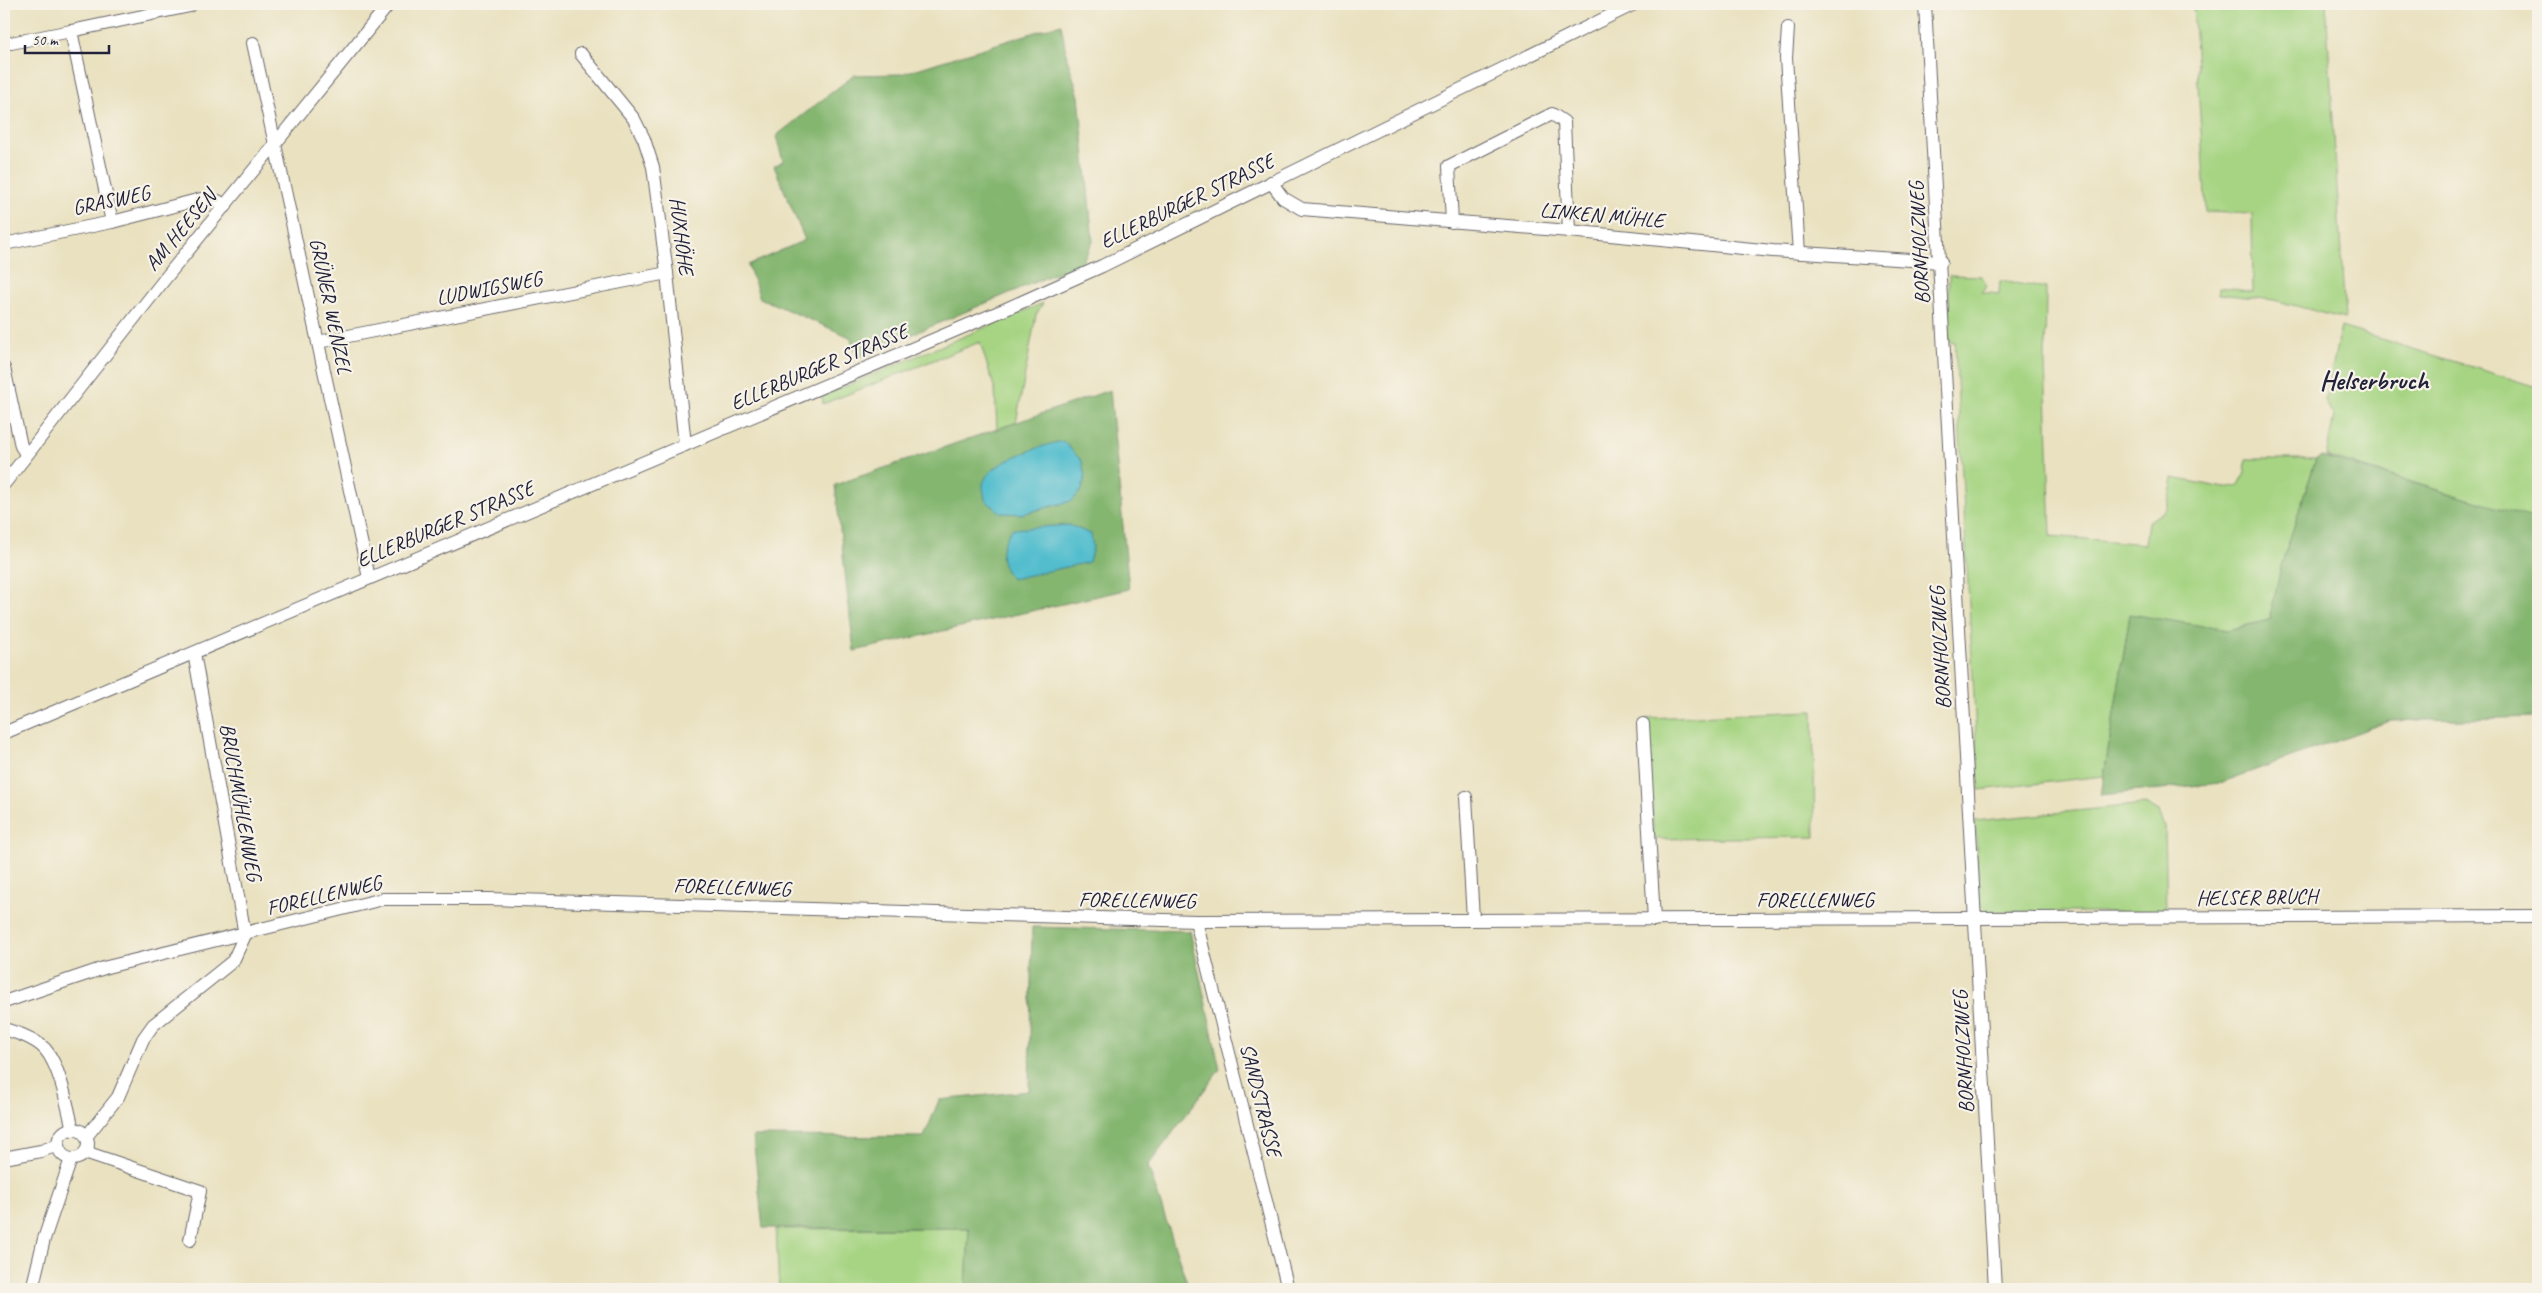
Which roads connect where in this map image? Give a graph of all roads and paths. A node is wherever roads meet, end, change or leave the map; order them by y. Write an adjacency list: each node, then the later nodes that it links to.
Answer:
1 (389, 4): 10 (street, AM HEESEN)
2 (1634, 4): 11 (street, ELLERBURGER STRASSE)
3 (1925, 4): 18 (street, BORNHOLZWEG)
4 (190, 6): 6 (street)
5 (1788, 28): 17 (street)
6 (70, 31): 7 (street); 13 (street)
7 (11, 43)
8 (253, 43): 10 (street, GRÜNER WENZEL)
9 (581, 54): 19 (street, HUXHÖHE)
10 (275, 146): 12 (street, AM HEESEN); 20 (street, GRÜNER WENZEL)
11 (1271, 182): 14 (street, LINKEN MÜHLE); 22 (street, ELLERBURGER STRASSE)
12 (226, 206): 13 (street, GRASWEG); 23 (street, AM HEESEN)
13 (112, 222): 16 (street, GRASWEG)
14 (1452, 222): 15 (street, LINKEN MÜHLE); 15 (street)
15 (1570, 231): 17 (street, LINKEN MÜHLE)
16 (4, 244)
17 (1799, 253): 18 (street, LINKEN MÜHLE)
18 (1941, 262): 33 (street, BORNHOLZWEG)
19 (668, 273): 20 (street, LUDWIGSWEG); 22 (street, HUXHÖHE)
20 (318, 342): 25 (street, GRÜNER WENZEL)
21 (4, 368): 23 (street)
22 (684, 445): 25 (street, ELLERBURGER STRASSE)
23 (26, 454): 24 (street, AM HEESEN)
24 (4, 484)
25 (369, 578): 26 (street, ELLERBURGER STRASSE)
26 (194, 653): 28 (street, ELLERBURGER STRASSE); 35 (street, BRUCHMÜHLENWEG)
27 (1643, 724): 32 (street)
28 (4, 733)
29 (1466, 797): 31 (street)
30 (2538, 916): 33 (street, HELSER BRUCH)
31 (1473, 919): 32 (street, FORELLENWEG); 34 (street, FORELLENWEG)
32 (1654, 920): 33 (street, FORELLENWEG)
33 (1976, 920): 49 (street, BORNHOLZWEG)
34 (1196, 921): 35 (street, FORELLENWEG); 48 (street, SANDSTRASSE)
35 (245, 935): 36 (street, FORELLENWEG); 39 (street)
36 (4, 1002)
37 (4, 1029): 38 (street)
38 (73, 1130): 39 (street); 40 (street)
39 (86, 1137): 41 (street)
40 (58, 1145): 42 (street); 43 (street)
41 (85, 1152): 43 (street); 44 (street)
42 (4, 1158)
43 (71, 1159): 47 (street)
44 (190, 1240)
45 (4, 1288): 46 (street)
46 (9, 1289)
47 (32, 1289)
48 (1288, 1289)
49 (1995, 1289)

